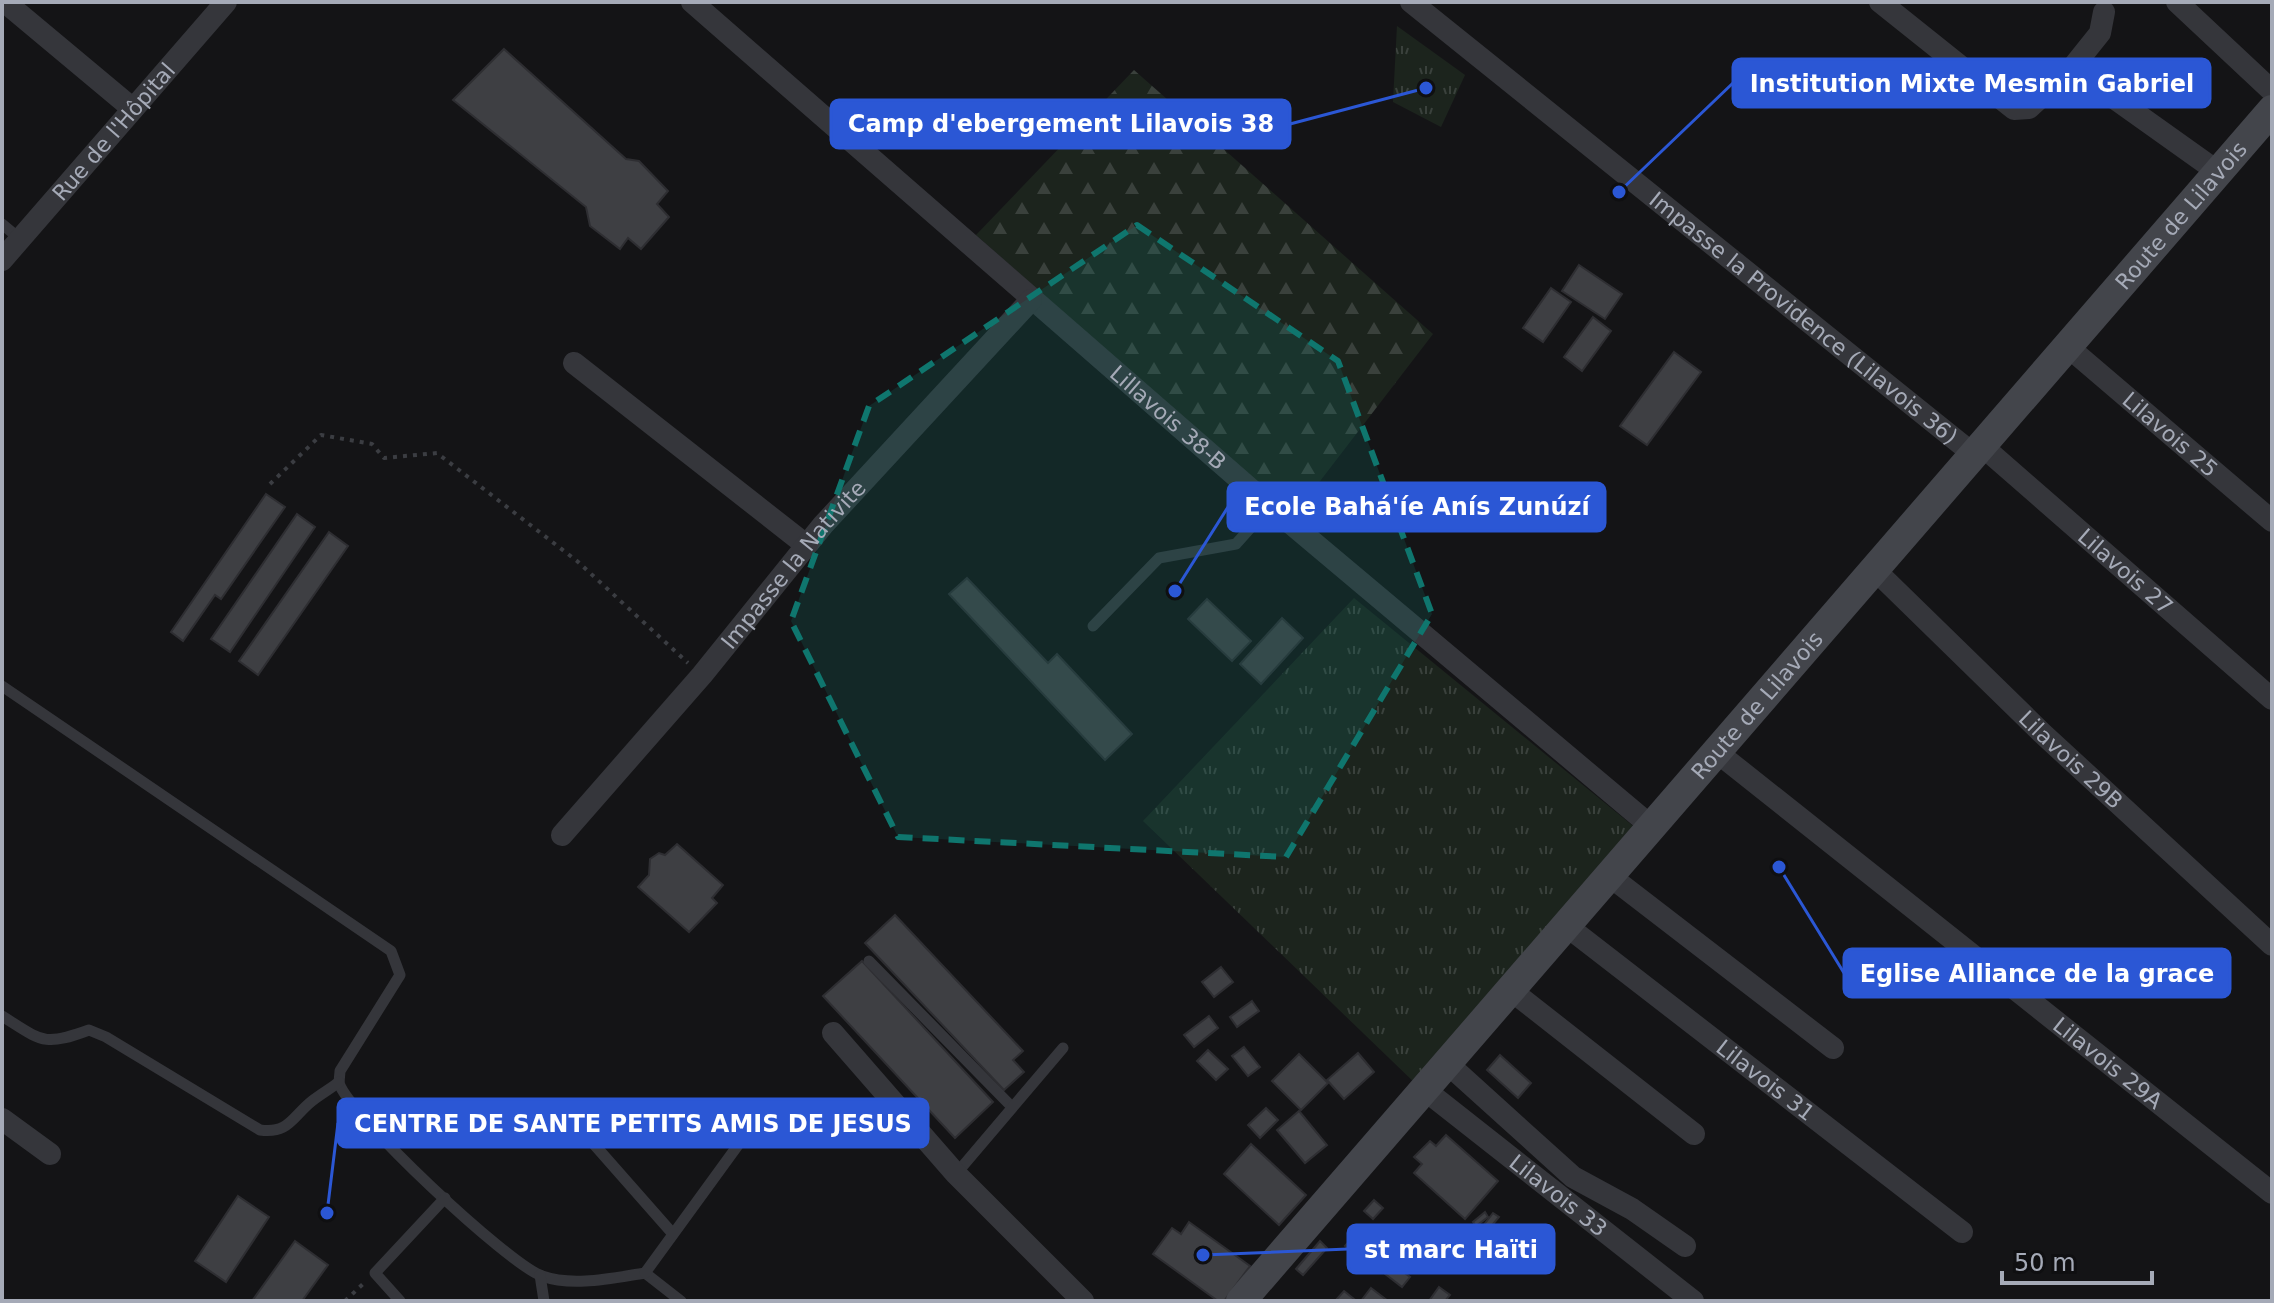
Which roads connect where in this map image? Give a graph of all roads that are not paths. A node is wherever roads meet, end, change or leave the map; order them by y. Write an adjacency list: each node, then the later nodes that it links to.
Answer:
1 (5, 2): 10 (street)
2 (226, 2): 10 (street, Rue de l'Hôpital)
3 (692, 2): 16 (street, Lillavois 38-B)
4 (1411, 2): 19 (street, Impasse la Providence (Lilavois 36))
5 (1880, 2): 8 (street)
6 (2177, 2): 9 (street)
7 (2104, 12): 8 (street)
8 (2072, 68): 12 (street)
9 (2272, 91)
10 (133, 109): 14 (street, Rue de l'Hôpital)
11 (2272, 110): 12 (main road, Route de Lilavois)
12 (2218, 172): 17 (main road, Route de Lilavois)
13 (2, 224): 14 (lane)
14 (20, 239): 15 (street, Rue de l'Hôpital)
15 (2, 260)
16 (1031, 300): 20 (street, Lillavois 38-B); 22 (street, Impasse la Nativite)
17 (2067, 346): 19 (main road, Route de Lilavois); 21 (street, Lilavois 25)
18 (574, 363): 22 (street)
19 (1976, 449): 23 (main road, Route de Lilavois); 26 (street, Lilavois 27)
20 (1270, 506): 24 (lane); 28 (street, Lillavois 38-B)
21 (2272, 521)
22 (806, 545): 29 (street, Impasse la Nativite)
23 (1874, 569): 27 (main road, Route de Lilavois); 32 (street, Lilavois 29B)
24 (1093, 626)
25 (2, 686): 40 (lane)
26 (2272, 699)
27 (1718, 753): 28 (main road, Route de Lilavois); 49 (street, Lilavois 29A)
28 (1652, 827): 30 (main road, Route de Lilavois)
29 (562, 835)
30 (1611, 877): 31 (main road, Route de Lilavois); 38 (street)
31 (1568, 927): 34 (main road, Route de Lilavois); 51 (street, Lilavois 31)
32 (2272, 945)
33 (869, 961): 42 (lane)
34 (1512, 991): 39 (main road, Route de Lilavois); 45 (street)
35 (2, 1016): 40 (lane)
36 (833, 1033): 48 (street)
37 (1063, 1048): 42 (lane)
38 (1833, 1048)
39 (1448, 1064): 41 (main road, Route de Lilavois); 53 (street)
40 (339, 1082): 50 (lane)
41 (1425, 1090): 60 (main road, Route de Lilavois); 61 (street, Lilavois 33)
42 (1012, 1107): 48 (lane)
43 (2, 1119): 47 (street)
44 (577, 1125): 52 (lane)
45 (1694, 1134)
46 (741, 1141): 52 (lane)
47 (50, 1154)
48 (956, 1174): 59 (street)
49 (2272, 1193)
50 (445, 1198): 55 (lane); 56 (lane)
51 (1962, 1232)
52 (673, 1234): 54 (lane)
53 (1685, 1246)
54 (645, 1273): 55 (lane); 58 (lane)
55 (540, 1275): 57 (lane)
56 (400, 1301)
57 (544, 1301)
58 (681, 1301)
59 (1083, 1301)
60 (1241, 1301)
61 (1693, 1301)

